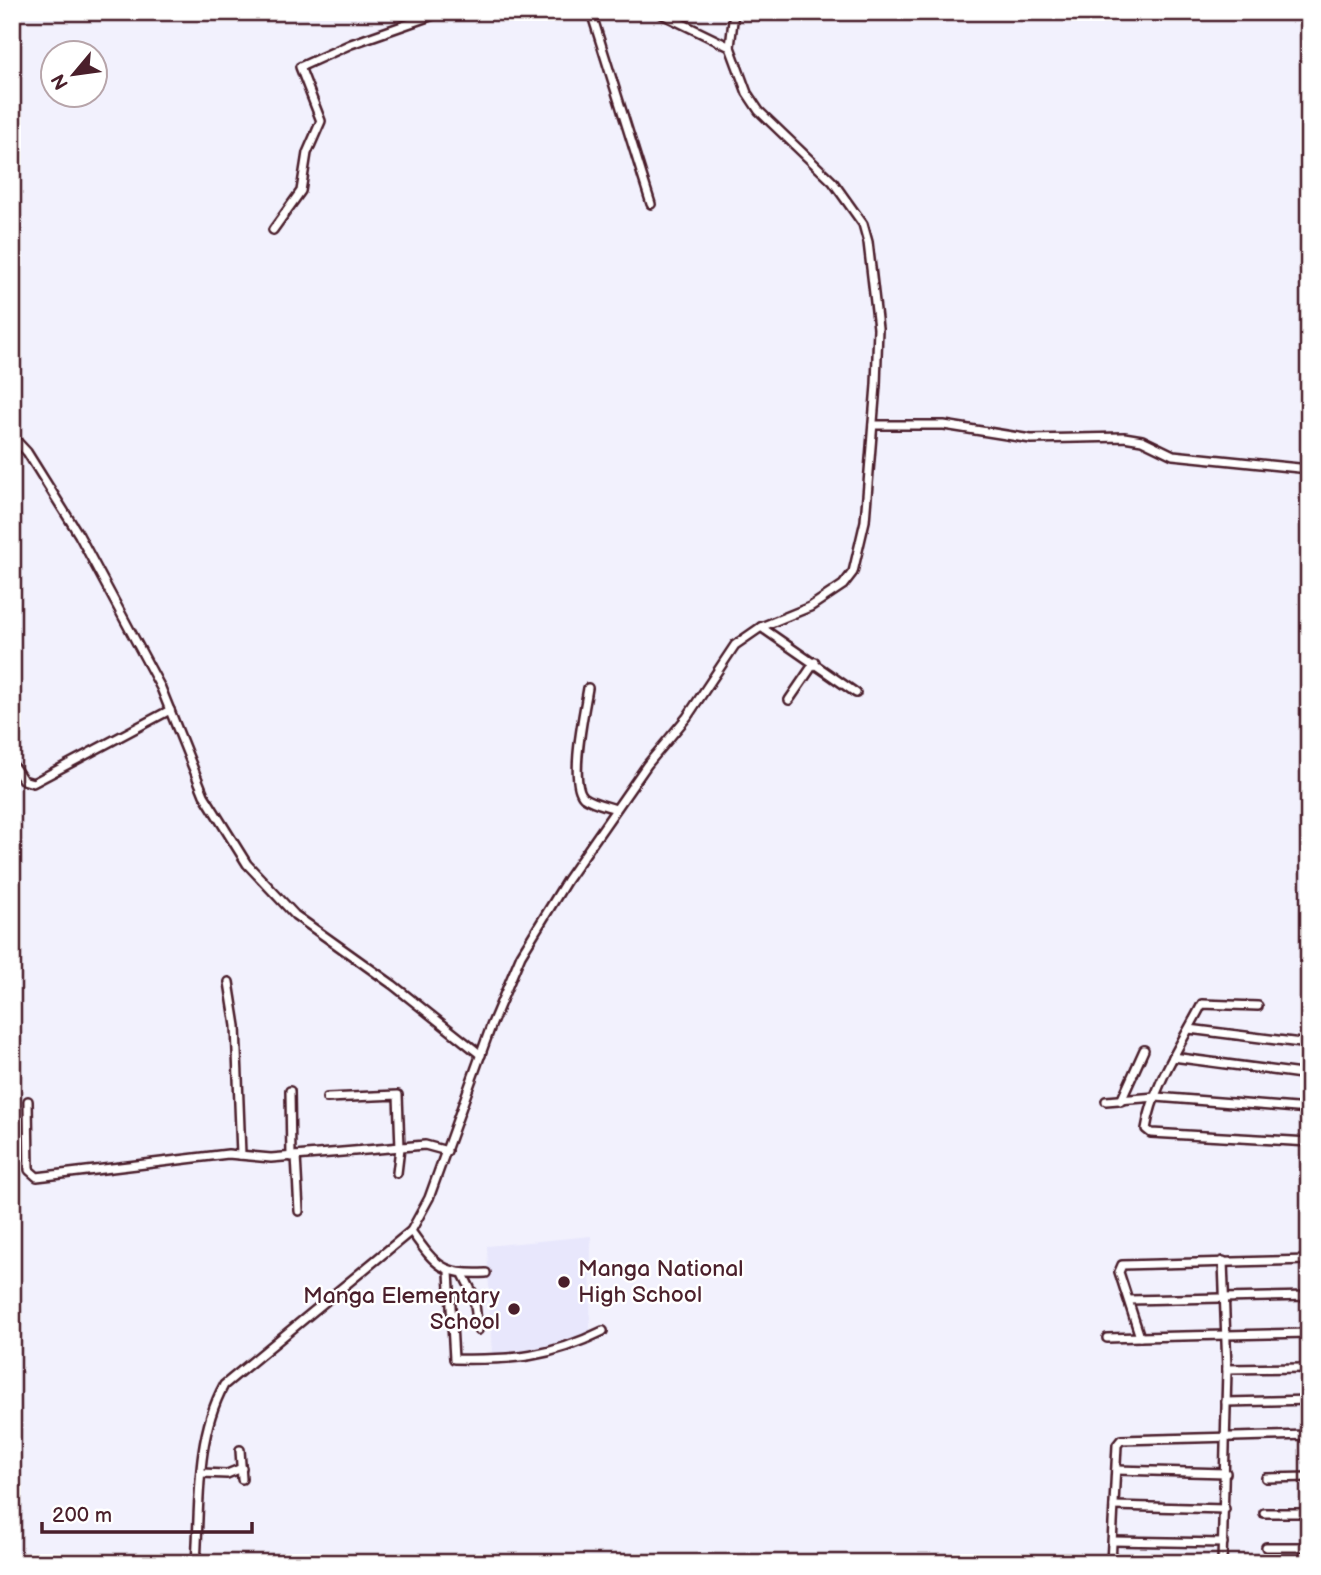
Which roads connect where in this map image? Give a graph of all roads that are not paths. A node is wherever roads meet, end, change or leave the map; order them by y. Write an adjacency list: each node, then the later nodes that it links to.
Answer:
1 (442, 12): 7 (street)
2 (591, 12): 6 (street)
3 (658, 12): 5 (street)
4 (734, 12): 5 (street)
5 (730, 47): 8 (street)
6 (651, 204)
7 (274, 230)
8 (873, 425): 10 (street); 11 (street)
9 (12, 436): 16 (street)
10 (1309, 469)
11 (761, 627): 12 (street); 18 (street)
12 (815, 662): 14 (street); 15 (street)
13 (588, 688): 18 (street)
14 (856, 693)
15 (789, 700)
16 (170, 710): 17 (street); 24 (street)
17 (12, 764)
18 (616, 809): 24 (street)
19 (229, 982): 37 (street)
20 (1258, 1006): 21 (street)
21 (1189, 1029): 22 (street); 25 (street)
22 (1309, 1044)
23 (1144, 1050): 32 (street)
24 (481, 1055): 36 (street)
25 (1174, 1057): 26 (street); 28 (street)
26 (1309, 1074)
27 (290, 1091): 38 (street)
28 (1156, 1097): 32 (street); 33 (street); 34 (street)
29 (327, 1098): 35 (street)
30 (28, 1101): 37 (street)
31 (1106, 1101): 32 (street)
32 (1121, 1101)
33 (1309, 1109)
34 (1309, 1144): 39 (street)
35 (400, 1148): 36 (street); 38 (street); 40 (street)
36 (447, 1151): 42 (street)
37 (241, 1155): 38 (street)
38 (294, 1156): 41 (street)
39 (1307, 1156)
40 (397, 1173)
41 (299, 1211)
42 (411, 1231): 45 (street); 66 (street)
43 (1309, 1260): 44 (street)
44 (1223, 1261): 49 (street); 50 (street)
45 (449, 1272): 47 (street); 52 (street)
46 (486, 1273): 47 (street)
47 (463, 1274): 51 (street)
48 (1309, 1296): 50 (street)
49 (1129, 1300): 50 (street); 55 (street)
50 (1226, 1300): 54 (street)
51 (478, 1330)
52 (603, 1331)
53 (1309, 1333): 54 (street)
54 (1225, 1334): 55 (street); 58 (street)
55 (1140, 1337): 56 (street)
56 (1107, 1338)
57 (1309, 1368): 58 (street)
58 (1227, 1369): 60 (street)
59 (1309, 1400): 60 (street)
60 (1226, 1402): 62 (street)
61 (1309, 1435): 62 (street)
62 (1226, 1438): 65 (street); 67 (street)
63 (240, 1450): 64 (street)
64 (242, 1468): 66 (street); 70 (street)
65 (1116, 1470): 67 (street); 71 (street)
66 (201, 1473): 79 (street)
67 (1226, 1473): 72 (street)
68 (1309, 1477): 69 (street)
69 (1266, 1478)
70 (242, 1479)
71 (1114, 1506): 72 (street); 75 (street)
72 (1225, 1509): 76 (street)
73 (1264, 1513): 74 (street)
74 (1309, 1513)
75 (1113, 1541): 76 (street); 80 (street)
76 (1223, 1543): 81 (street)
77 (1309, 1547): 78 (street)
78 (1266, 1548)
79 (196, 1563)
80 (1111, 1563)
81 (1222, 1563)

